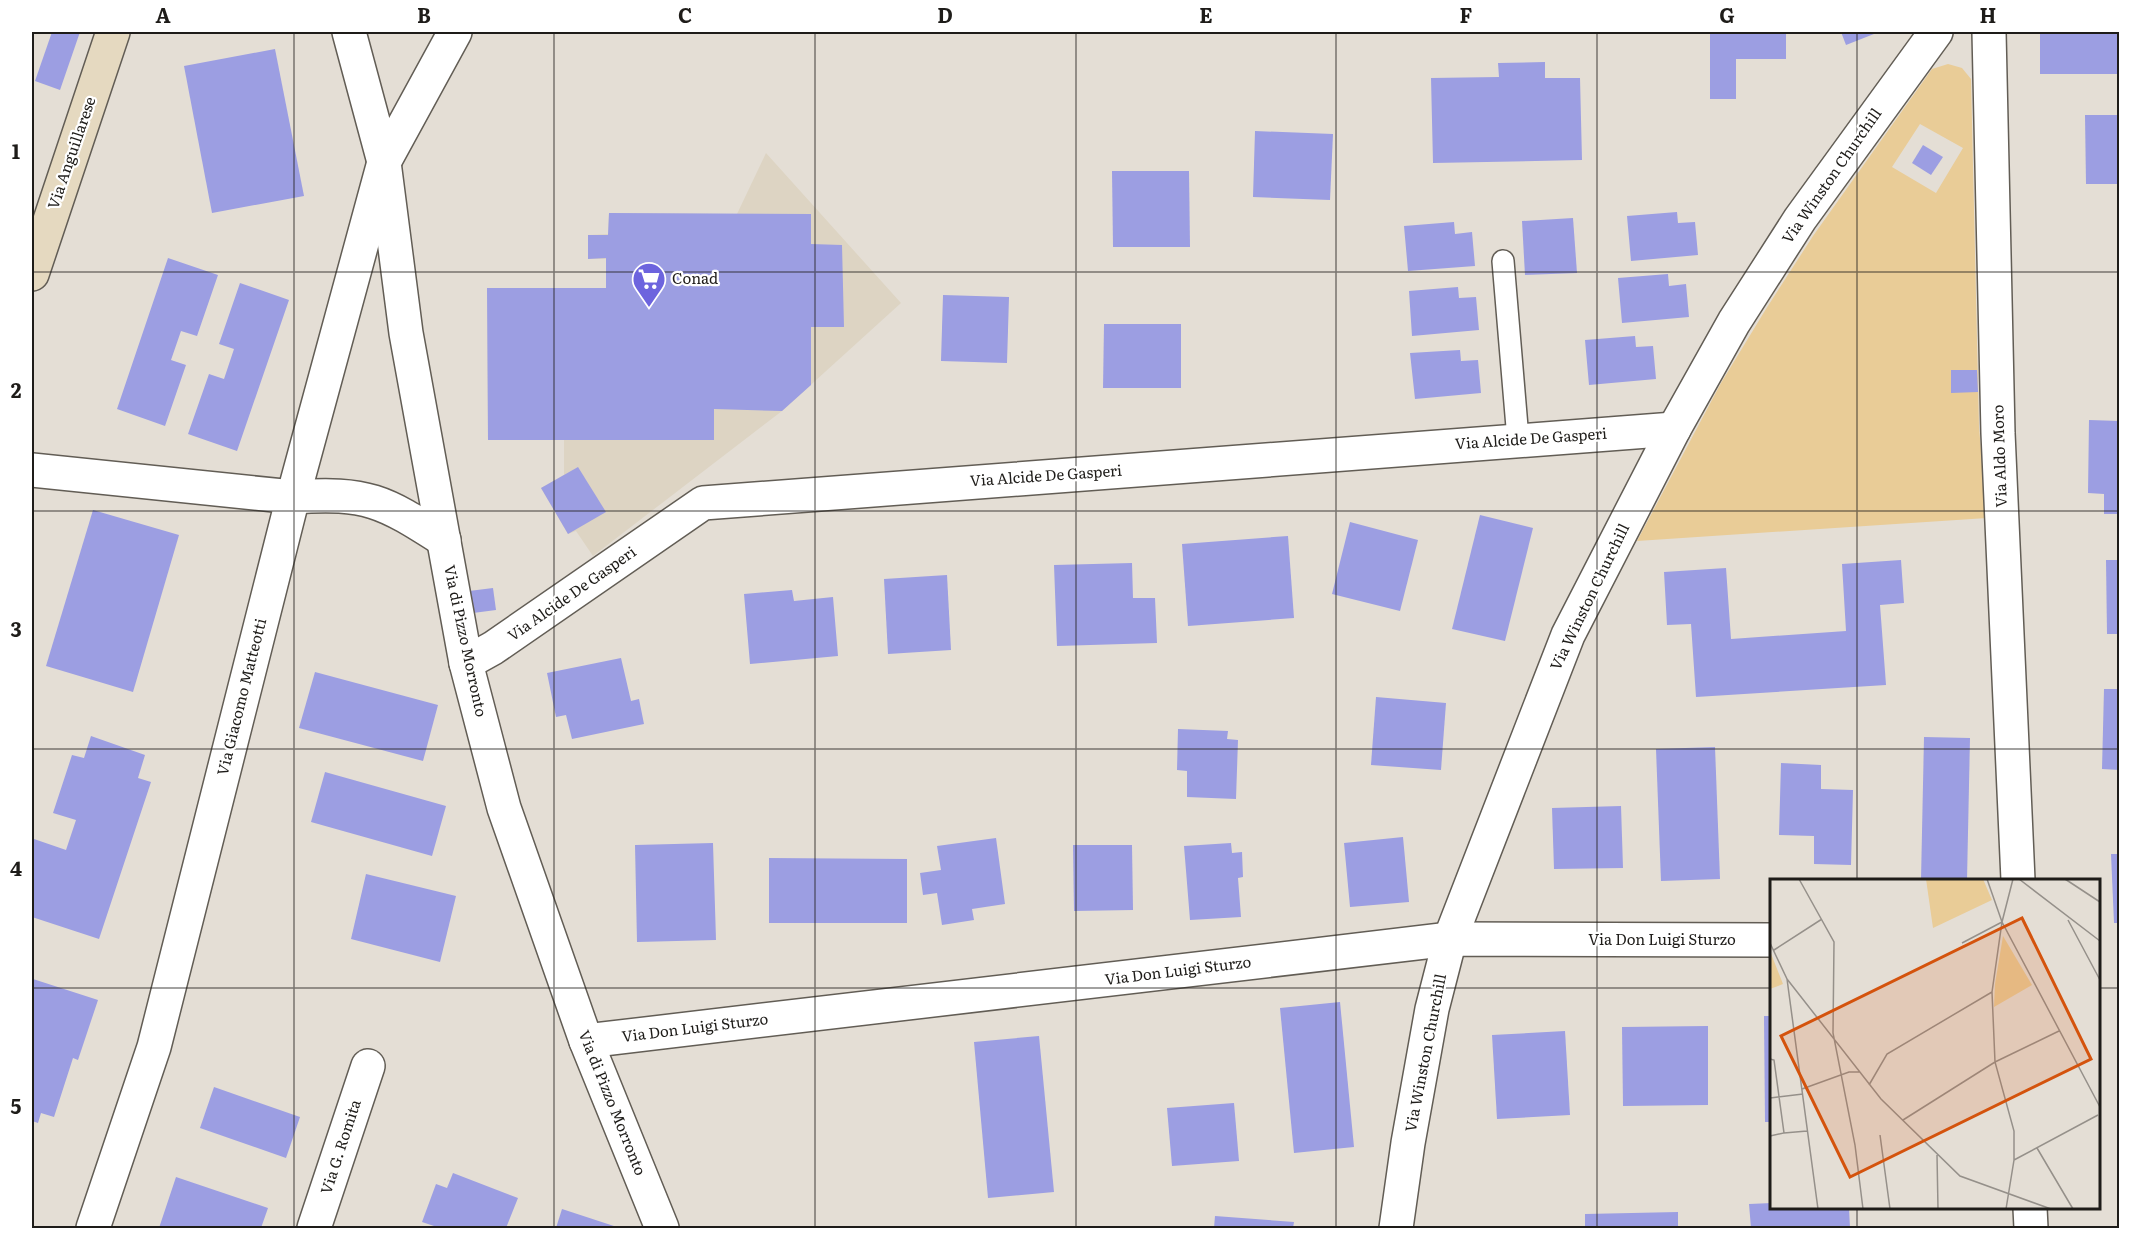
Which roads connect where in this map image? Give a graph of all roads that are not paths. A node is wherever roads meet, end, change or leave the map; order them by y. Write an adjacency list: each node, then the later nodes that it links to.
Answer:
1 (113, 32): 8 (main road, Via Anguillarese)
2 (349, 32): 6 (street, Via di Pizzo Morronto)
3 (455, 32): 6 (street, Via Giacomo Matteotti)
4 (1936, 32): 9 (street, Via Winston Churchill)
5 (1989, 32): 15 (street, Via Aldo Moro)
6 (384, 162): 12 (street, Via Giacomo Matteotti); 13 (street, Via di Pizzo Morronto)
7 (1503, 261): 10 (lane)
8 (32, 274)
9 (1674, 429): 10 (street, Via Alcide De Gasperi); 16 (street, Via Winston Churchill)
10 (1518, 439): 14 (street, Via Alcide De Gasperi)
11 (32, 470): 12 (street)
12 (293, 497): 13 (street); 21 (street, Via Giacomo Matteotti)
13 (444, 540): 14 (street, Via di Pizzo Morronto)
14 (466, 663): 18 (street, Via di Pizzo Morronto)
15 (2018, 879)
16 (1450, 939): 17 (street, Via Don Luigi Sturzo); 18 (street, Via Don Luigi Sturzo); 24 (street, Via Winston Churchill)
17 (1770, 940)
18 (586, 1041): 23 (street, Via di Pizzo Morronto)
19 (368, 1066): 22 (street, Via G. Romita)
20 (2030, 1209): 25 (street)
21 (93, 1228)
22 (314, 1228)
23 (662, 1228)
24 (1396, 1228)
25 (2031, 1228)

